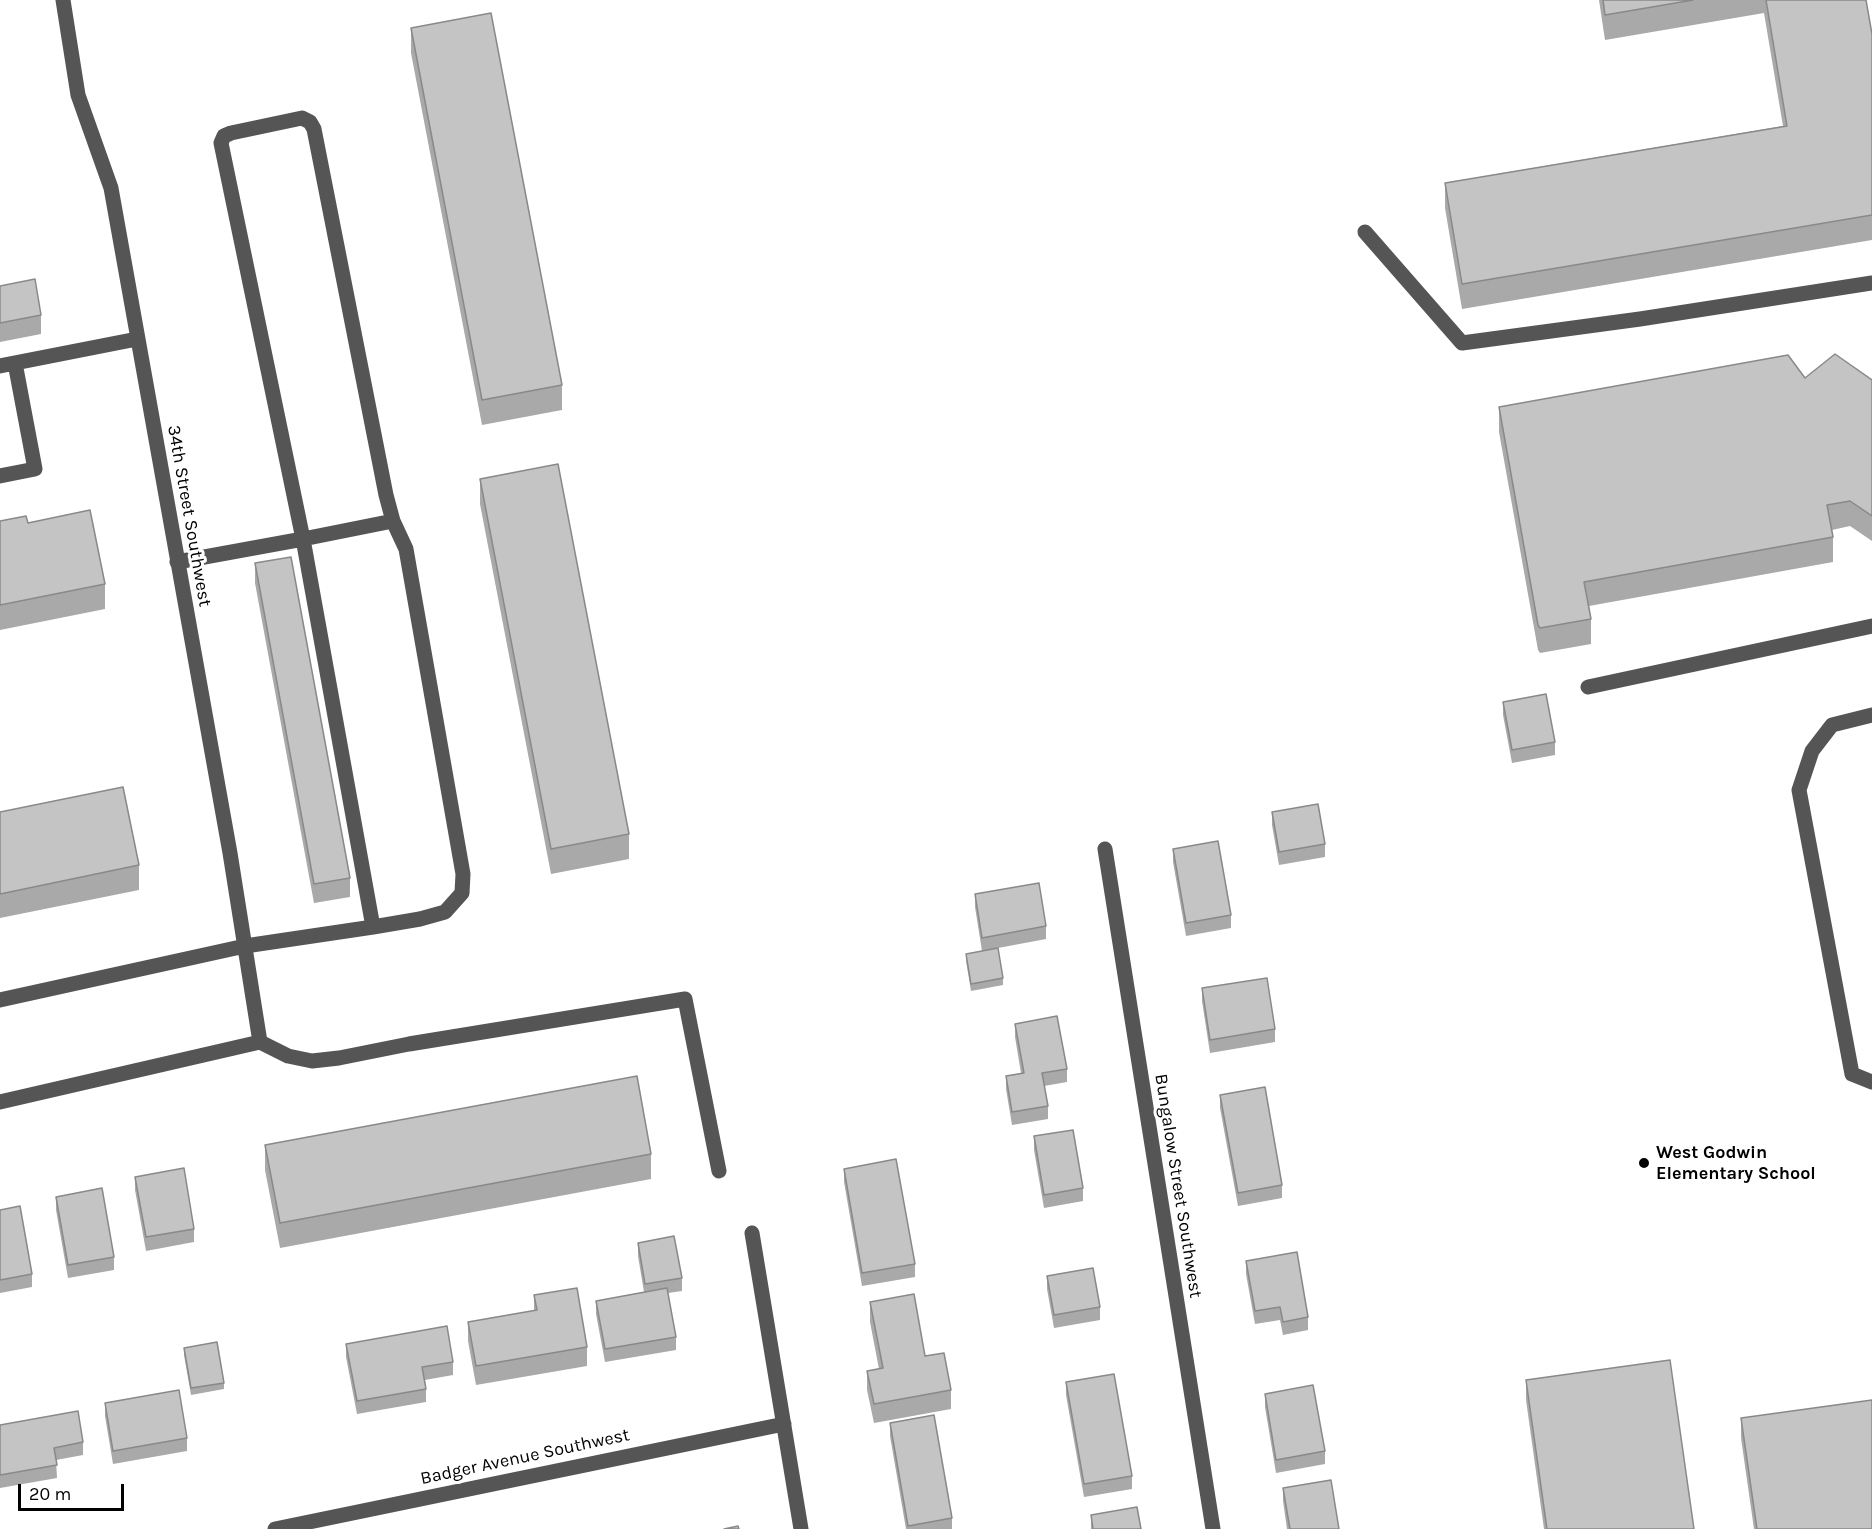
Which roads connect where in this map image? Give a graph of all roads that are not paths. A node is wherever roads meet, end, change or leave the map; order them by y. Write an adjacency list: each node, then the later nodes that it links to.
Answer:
1 (63, 0): 4 (street, 34th Street Southwest)
2 (1365, 232): 3 (street)
3 (1872, 284)
4 (138, 339): 5 (street); 9 (street, 34th Street Southwest)
5 (7, 364): 6 (street)
6 (0, 476)
7 (393, 521): 8 (street); 8 (street); 14 (street)
8 (303, 539): 9 (street); 14 (street)
9 (177, 562): 15 (street, 34th Street Southwest)
10 (1872, 626): 11 (street)
11 (1588, 687)
12 (1872, 715): 18 (street)
13 (1105, 849): 25 (street, Bungalow Street Southwest)
14 (372, 927): 15 (street)
15 (245, 946): 16 (street); 17 (street, 34th Street Southwest)
16 (0, 1000)
17 (260, 1042): 19 (street); 20 (street)
18 (1872, 1082)
19 (0, 1102)
20 (719, 1171)
21 (752, 1233): 22 (street)
22 (784, 1424): 23 (street, Badger Avenue Southwest); 24 (street)
23 (275, 1529)
24 (801, 1529)
25 (1213, 1529)

